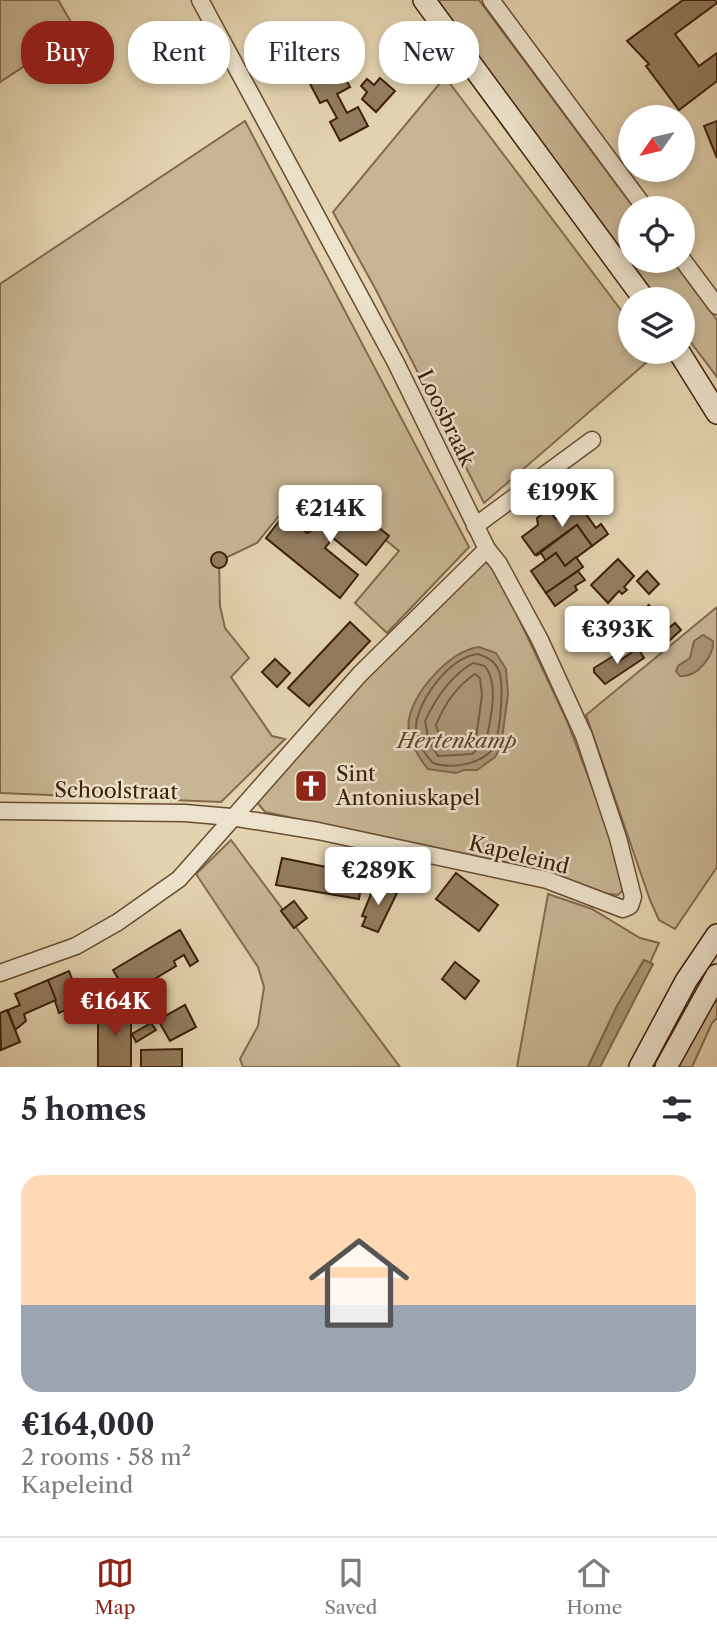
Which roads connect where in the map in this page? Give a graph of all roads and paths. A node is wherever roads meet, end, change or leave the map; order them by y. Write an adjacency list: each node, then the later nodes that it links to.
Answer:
1 (201, 0): 13 (street, Loosbraak)
2 (424, 0): 6 (main road)
3 (491, 0): 4 (street)
4 (636, 196)
5 (692, 273): 7 (street)
6 (635, 287)
7 (717, 306)
8 (695, 363): 10 (main road)
9 (686, 364): 11 (main road)
10 (717, 388)
11 (717, 413)
12 (592, 440): 13 (street)
13 (475, 526): 14 (street, Loosbraak)
14 (487, 549): 16 (street); 17 (street, Loosbraak)
15 (0, 811): 16 (street, Schoolstraat)
16 (231, 817): 17 (street, Kapeleind); 19 (street)
17 (630, 906)
18 (717, 935): 21 (main road)
19 (0, 973)
20 (717, 975): 22 (main road)
21 (639, 1067)
22 (666, 1067)

